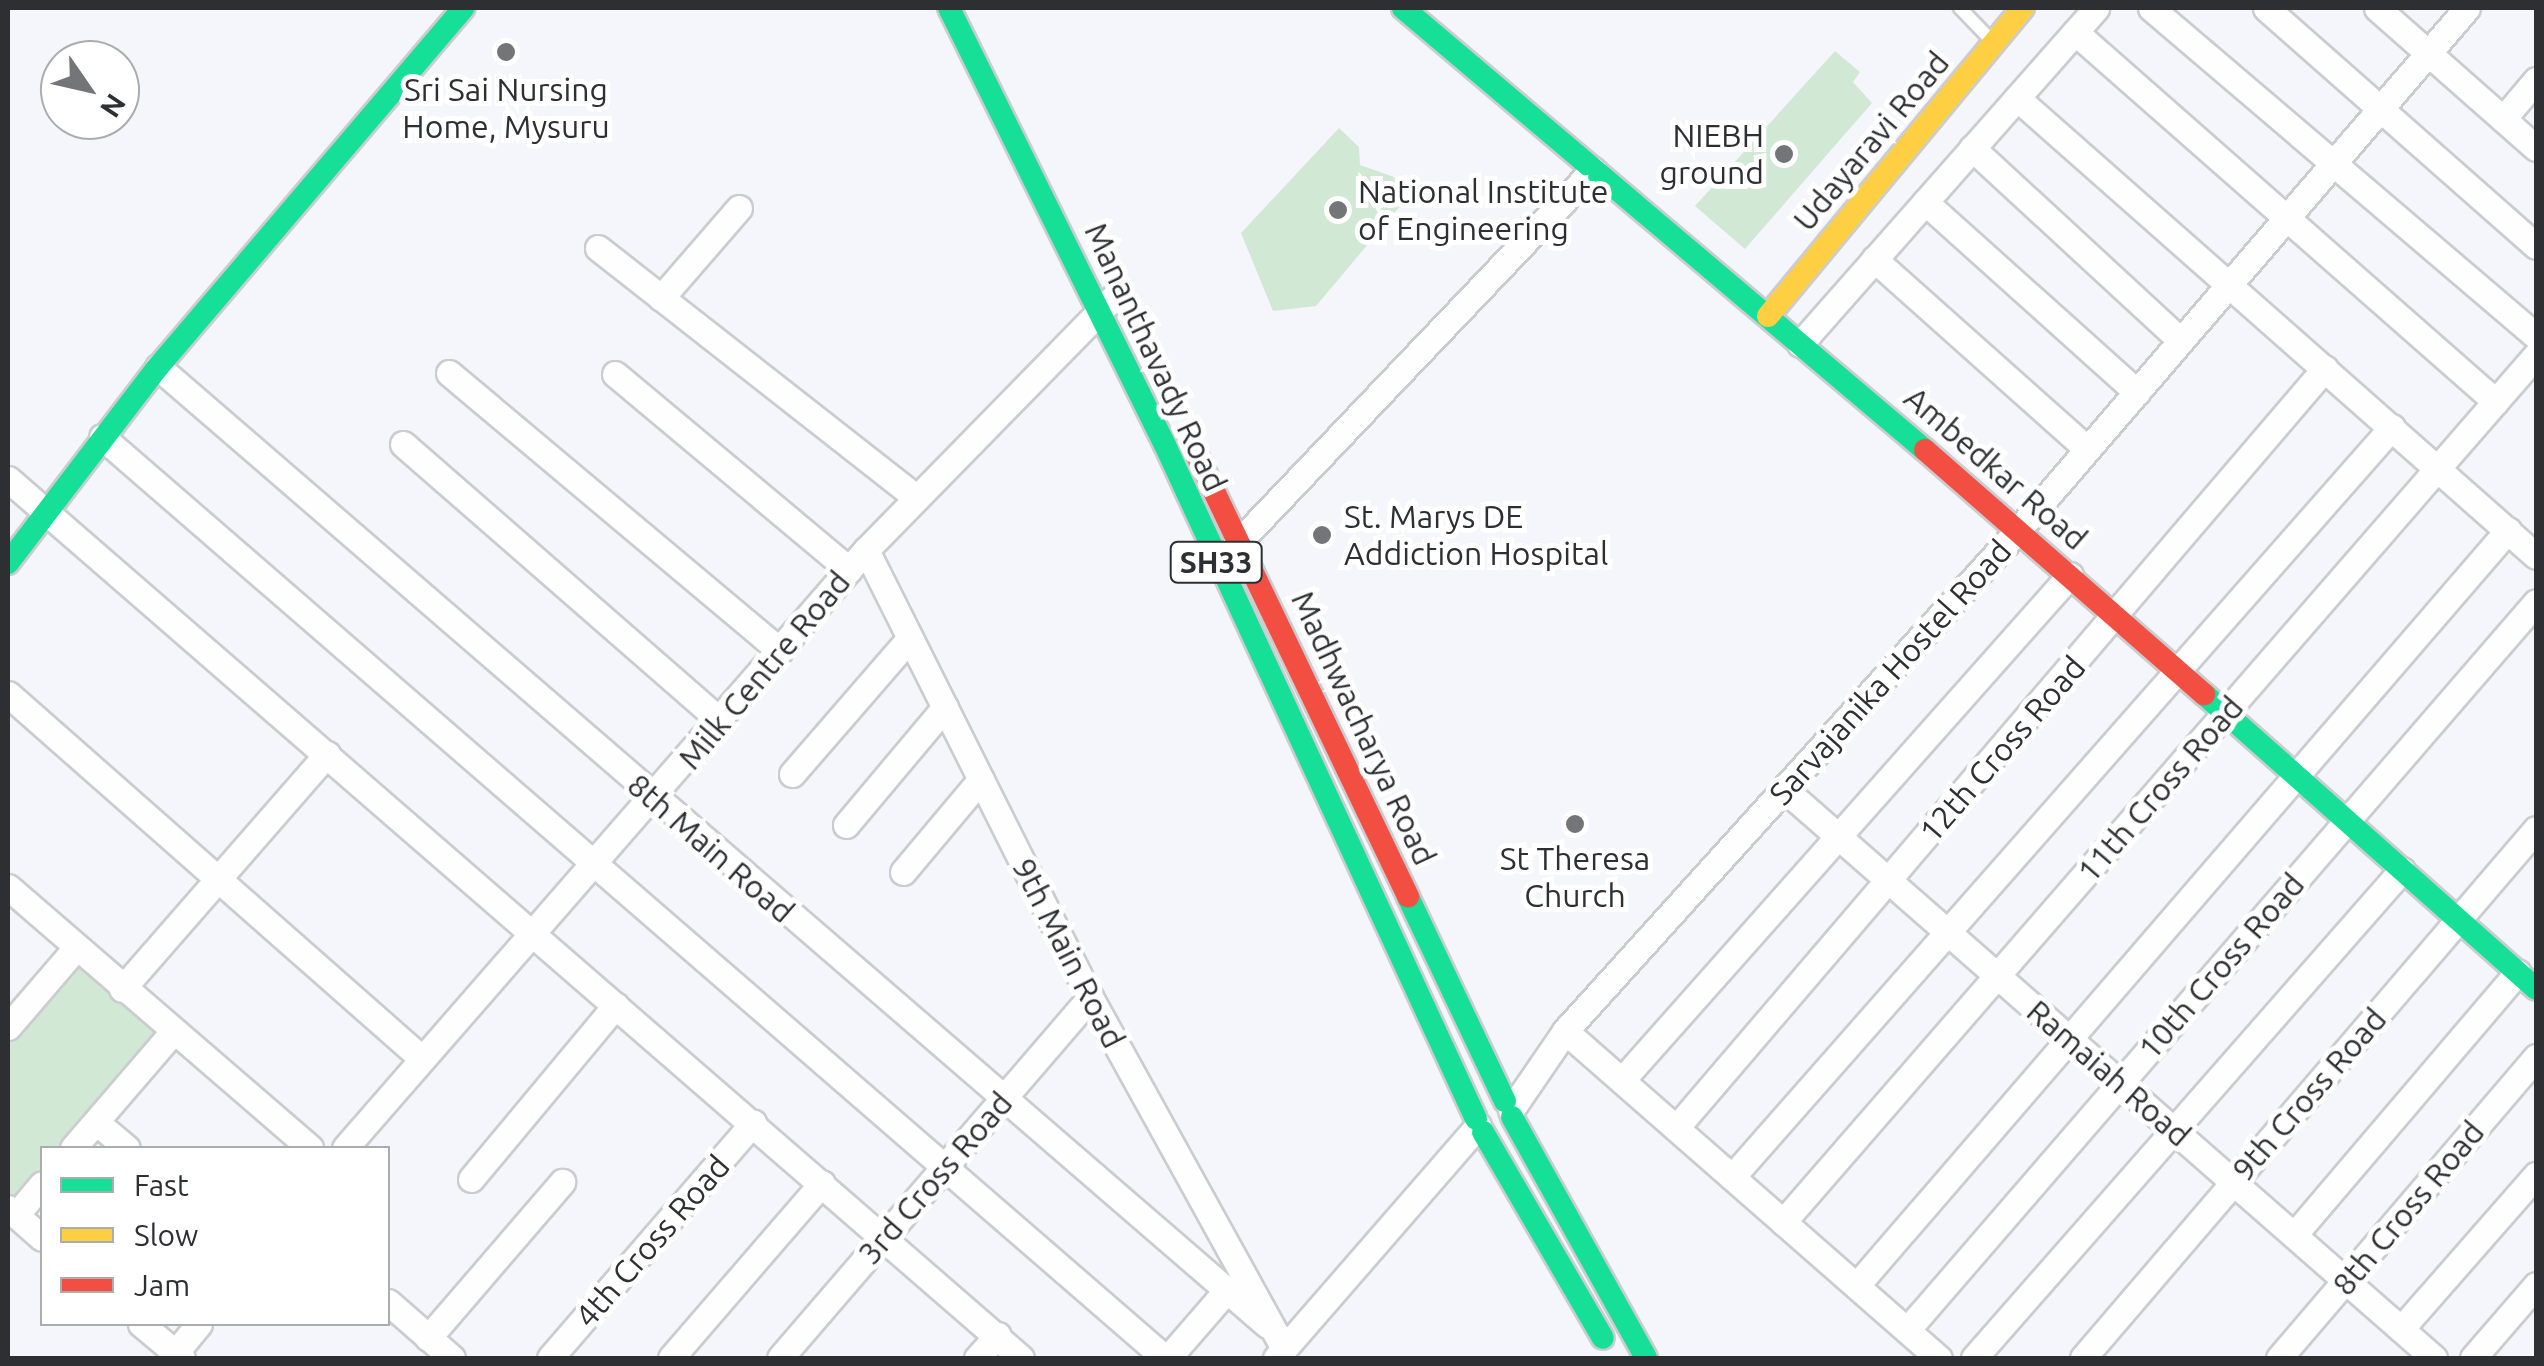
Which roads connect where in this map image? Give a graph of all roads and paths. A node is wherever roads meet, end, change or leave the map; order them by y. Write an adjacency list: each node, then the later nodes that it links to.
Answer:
1 (463, 8): 37 (main road)
2 (949, 8): 31 (main road, Mananthavady Road / SH33)
3 (976, 8): 31 (main road, Madhwacharya Road)
4 (1403, 8): 22 (main road, Ambedkar Road)
5 (1960, 8): 13 (lane)
6 (2023, 8): 13 (main road, Udayaravi Road)
7 (2096, 8): 12 (street)
8 (2151, 8): 21 (street)
9 (2266, 8): 17 (street)
10 (2377, 8): 14 (street)
11 (2467, 8): 14 (street, Sarvajanika Hostel Road)
12 (2075, 32): 16 (street); 25 (street)
13 (1994, 43): 32 (main road, Udayaravi Road)
14 (2429, 54): 17 (street, Sarvajanika Hostel Road); 18 (street)
15 (2536, 80): 18 (street)
16 (2016, 98): 19 (street); 29 (street)
17 (2380, 110): 21 (street, Sarvajanika Hostel Road); 26 (street)
18 (2503, 119): 20 (street)
19 (1972, 148): 23 (street); 34 (street)
20 (2536, 148)
21 (2332, 165): 25 (street, Sarvajanika Hostel Road); 33 (street)
22 (1593, 170): 32 (main road, Ambedkar Road); 53 (street)
23 (1925, 202): 28 (street); 41 (street)
24 (739, 208): 30 (street)
25 (2287, 218): 29 (street, Sarvajanika Hostel Road); 42 (street)
26 (2536, 246)
27 (598, 248): 30 (street)
28 (1874, 260): 35 (street); 46 (street)
29 (2230, 283): 34 (street, Sarvajanika Hostel Road); 38 (street)
30 (661, 298): 49 (street)
31 (1108, 301): 49 (street, Milk Centre Road); 53 (main road, Madhwacharya Road); 57 (main road, Mananthavady Road / SH33)
32 (1768, 316): 35 (main road, Ambedkar Road)
33 (2536, 336)
34 (2181, 340): 41 (street, Sarvajanika Hostel Road)
35 (1800, 344): 51 (main road, Ambedkar Road)
36 (2536, 355): 42 (street, 11th Cross Road)
37 (158, 367): 44 (main road); 73 (street, 8th Main Road)
38 (2325, 368): 43 (street); 60 (street, 12th Cross Road)
39 (450, 372): 62 (street)
40 (615, 374): 55 (street)
41 (2137, 392): 46 (street, Sarvajanika Hostel Road)
42 (2496, 402): 47 (street, 11th Cross Road)
43 (2392, 428): 47 (street); 63 (street)
44 (102, 437): 50 (main road); 78 (street)
45 (403, 444): 67 (street)
46 (2088, 449): 51 (street, Sarvajanika Hostel Road)
47 (2438, 468): 52 (street); 66 (street, 11th Cross Road)
48 (8, 479): 50 (street)
49 (915, 498): 55 (street, Milk Centre Road)
50 (43, 509): 56 (main road); 68 (street)
51 (2019, 529): 58 (main road, Ambedkar Road); 72 (street, Sarvajanika Hostel Road)
52 (2508, 530): 54 (street); 70 (street)
53 (1240, 541): 57 (street); 102 (main road, Madhwacharya Road)
54 (2536, 556)
55 (857, 560): 61 (street, 9th Main Road); 62 (street, Milk Centre Road)
56 (8, 563)
57 (1217, 564): 105 (main road, Mananthavady Road / SH33)
58 (2070, 575): 60 (main road, Ambedkar Road); 77 (street)
59 (2536, 602): 74 (street, 10th Cross Road)
60 (2116, 616): 63 (main road, Ambedkar Road); 82 (street, 12th Cross Road)
61 (910, 638): 65 (street, 9th Main Road); 69 (street)
62 (780, 651): 67 (street, Milk Centre Road)
63 (2175, 668): 66 (main road, Ambedkar Road); 85 (street)
64 (8, 694): 81 (street)
65 (944, 706): 71 (street, 9th Main Road); 75 (street)
66 (2226, 713): 70 (main road, Ambedkar Road); 88 (street, 11th Cross Road)
67 (721, 721): 73 (street, Milk Centre Road)
68 (327, 754): 81 (street); 86 (street)
69 (792, 774)
70 (2294, 774): 74 (main road, Ambedkar Road); 96 (street)
71 (981, 779): 80 (street); 91 (street, 9th Main Road)
72 (1784, 789): 77 (street, Ramaiah Road); 94 (street, Sarvajanika Hostel Road)
73 (654, 800): 78 (street, Milk Centre Road); 101 (street, 8th Main Road)
74 (2347, 821): 79 (main road, Ambedkar Road); 100 (street, 10th Cross Road)
75 (846, 825)
76 (2536, 829): 84 (street, 9th Cross Road)
77 (1841, 839): 82 (street, Ramaiah Road); 99 (street)
78 (594, 866): 86 (street, Milk Centre Road); 112 (street)
79 (2402, 870): 84 (main road, Ambedkar Road); 107 (street)
80 (903, 872)
81 (217, 877): 90 (street); 97 (street)
82 (1888, 880): 85 (street, Ramaiah Road); 106 (street, 12th Cross Road)
83 (8, 887): 87 (street)
84 (2458, 920): 89 (main road, Ambedkar Road); 118 (street, 9th Cross Road)
85 (1944, 931): 88 (street, Ramaiah Road); 114 (street)
86 (533, 933): 92 (street); 97 (street, Milk Centre Road)
87 (76, 948): 90 (street); 93 (street)
88 (1998, 976): 96 (street, Ramaiah Road); 121 (street, 11th Cross Road)
89 (2527, 980): 122 (street)
90 (122, 989): 95 (street)
91 (1090, 996): 101 (street, 3rd Cross Road); 130 (street, 9th Main Road)
92 (616, 1005): 104 (street); 115 (street)
93 (8, 1027)
94 (1565, 1030): 99 (street); 102 (street, Sarvajanika Hostel Road)
95 (172, 1033): 103 (street); 110 (street)
96 (2068, 1035): 100 (street, Ramaiah Road); 127 (street)
97 (420, 1057): 111 (street, Milk Centre Road)
98 (2536, 1057): 125 (street, 8th Cross Road)
99 (1622, 1080): 106 (street)
100 (2120, 1083): 107 (street, Ramaiah Road); 133 (street, 10th Cross Road)
101 (1004, 1097): 112 (street, 3rd Cross Road); 128 (street, 8th Main Road)
102 (1509, 1109): 105 (main road); 147 (main road, Madhwacharya Road)
103 (96, 1122): 108 (street); 109 (street)
104 (753, 1124): 117 (street); 140 (street, 4th Cross Road)
105 (1479, 1125): 137 (street); 146 (main road, Mananthavady Road / SH33)
106 (1676, 1128): 114 (street)
107 (2174, 1131): 118 (street, Ramaiah Road); 149 (street)
108 (75, 1146)
109 (125, 1146)
110 (308, 1146)
111 (346, 1146)
112 (944, 1168): 124 (street, 3rd Cross Road); 145 (street)
113 (2536, 1175): 134 (street)
114 (1732, 1177): 121 (street)
115 (471, 1179)
116 (562, 1182): 136 (street)
117 (822, 1183): 124 (street); 141 (street)
118 (2233, 1183): 122 (street, Ramaiah Road); 150 (street, 9th Cross Road)
119 (40, 1186): 120 (street)
120 (12, 1212): 123 (street)
121 (1783, 1222): 127 (street)
122 (2294, 1235): 125 (street, Ramaiah Road)
123 (40, 1236)
124 (884, 1237): 135 (street); 142 (street, 3rd Cross Road)
125 (2346, 1282): 134 (street, Ramaiah Road); 151 (street, 8th Cross Road)
126 (2536, 1285): 153 (street)
127 (1857, 1286): 133 (street)
128 (1227, 1290): 130 (street, 8th Main Road); 145 (street)
129 (390, 1304): 136 (street)
130 (1267, 1325): 137 (street, 9th Main Road)
131 (144, 1326): 138 (street)
132 (197, 1326): 138 (street)
133 (1906, 1330): 148 (street)
134 (2401, 1330): 152 (street, Ramaiah Road)
135 (998, 1335): 143 (street); 144 (street)
136 (428, 1338): 139 (street)
137 (1280, 1354)
138 (176, 1357)
139 (452, 1358)
140 (550, 1358)
141 (671, 1358)
142 (780, 1358)
143 (977, 1358)
144 (1021, 1358)
145 (1166, 1358)
146 (1616, 1358)
147 (1646, 1358)
148 (1939, 1358)
149 (1974, 1358)
150 (2082, 1358)
151 (2279, 1358)
152 (2434, 1358)
153 (2473, 1358)

